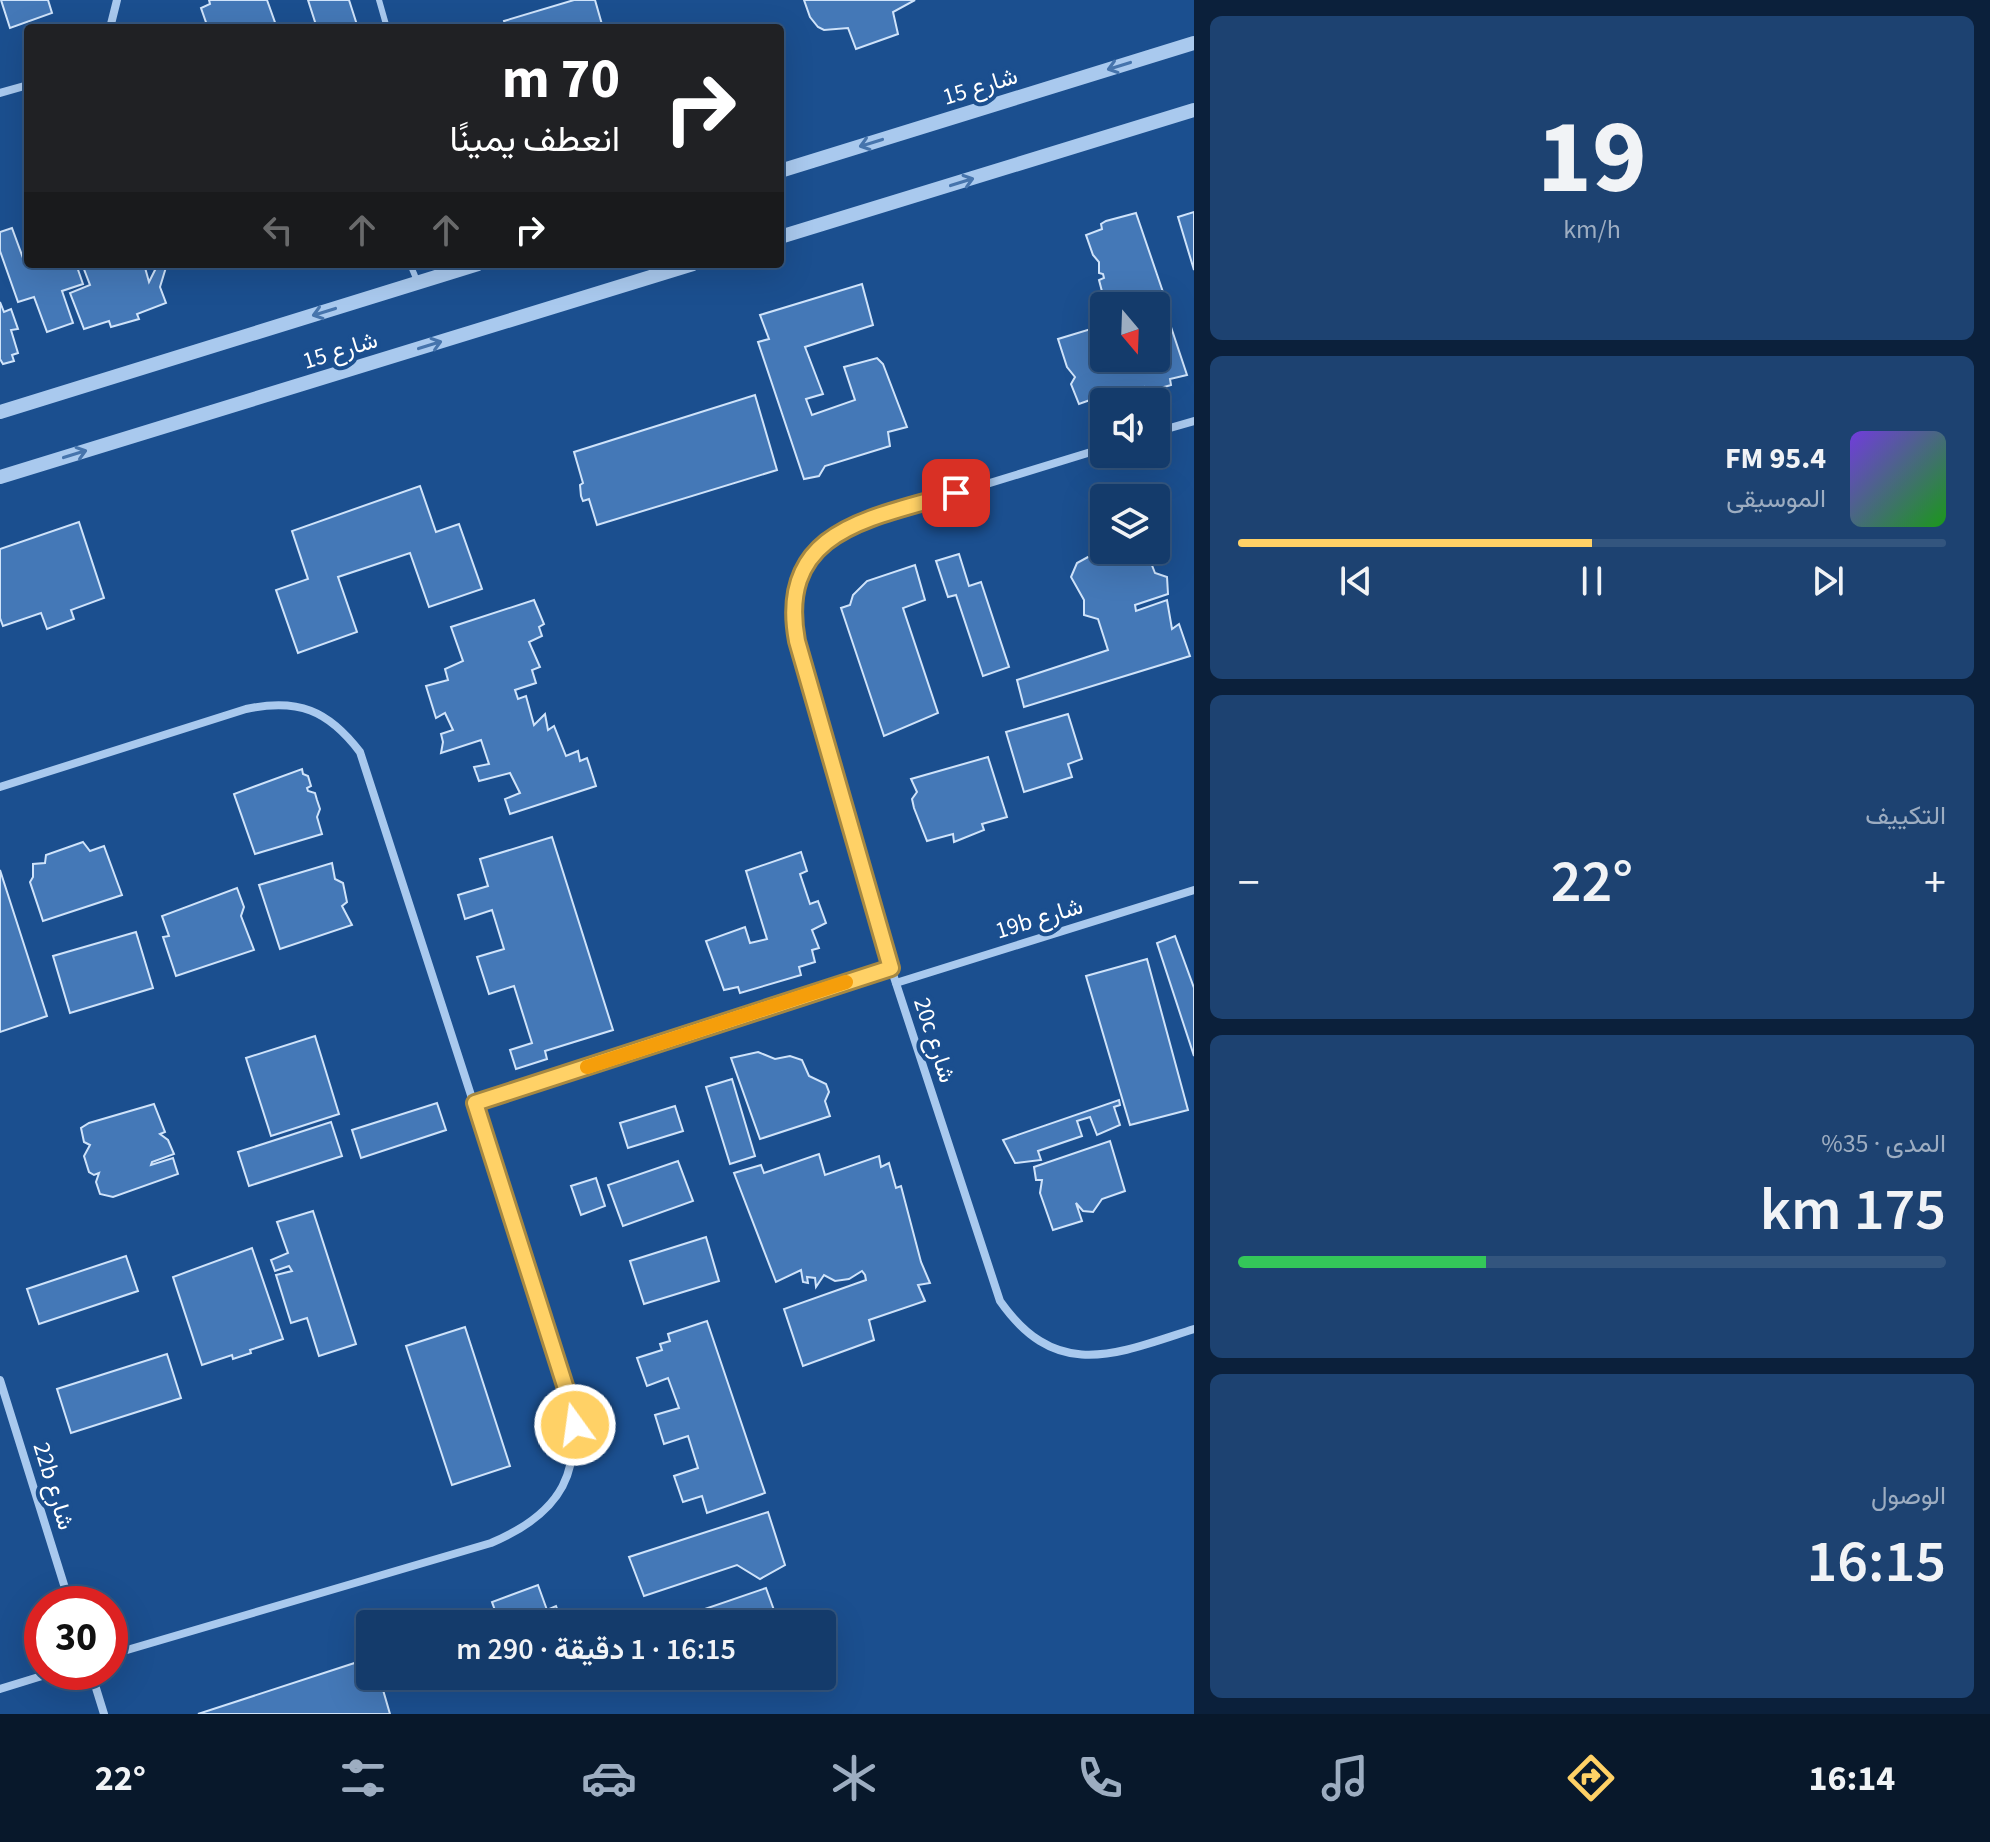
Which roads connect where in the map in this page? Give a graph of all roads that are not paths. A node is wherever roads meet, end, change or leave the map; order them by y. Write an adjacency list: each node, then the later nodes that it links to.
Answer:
1 (117, 0): 3 (street)
2 (379, 0): 4 (lane)
3 (111, 24)
4 (386, 24)
5 (1194, 43): 9 (street, شارع 15, one-way to 9)
6 (24, 86): 7 (street)
7 (0, 93)
8 (1194, 110): 10 (street, one-way to 8)
9 (784, 170)
10 (784, 236)
11 (412, 268): 14 (lane)
12 (465, 268): 14 (street, شارع 15)
13 (680, 268): 19 (street, شارع 15, one-way to 13)
14 (418, 283): 15 (street, شارع 15, one-way to 15)
15 (0, 412)
16 (1194, 421): 17 (street)
17 (1170, 428)
18 (1090, 452): 22 (street, 20c شارع)
19 (0, 477)
20 (0, 787): 24 (street)
21 (1194, 890): 23 (street, 19b شارع)
22 (891, 968): 23 (street, 20c شارع); 24 (lane)
23 (896, 983): 25 (street, 20c شارع)
24 (475, 1103): 28 (street)
25 (1194, 1329)
26 (0, 1380): 27 (street, 22b شارع)
27 (64, 1586)
28 (128, 1650)
29 (24, 1682): 30 (street)
30 (0, 1689)
31 (97, 1690): 32 (street)
32 (104, 1714)

